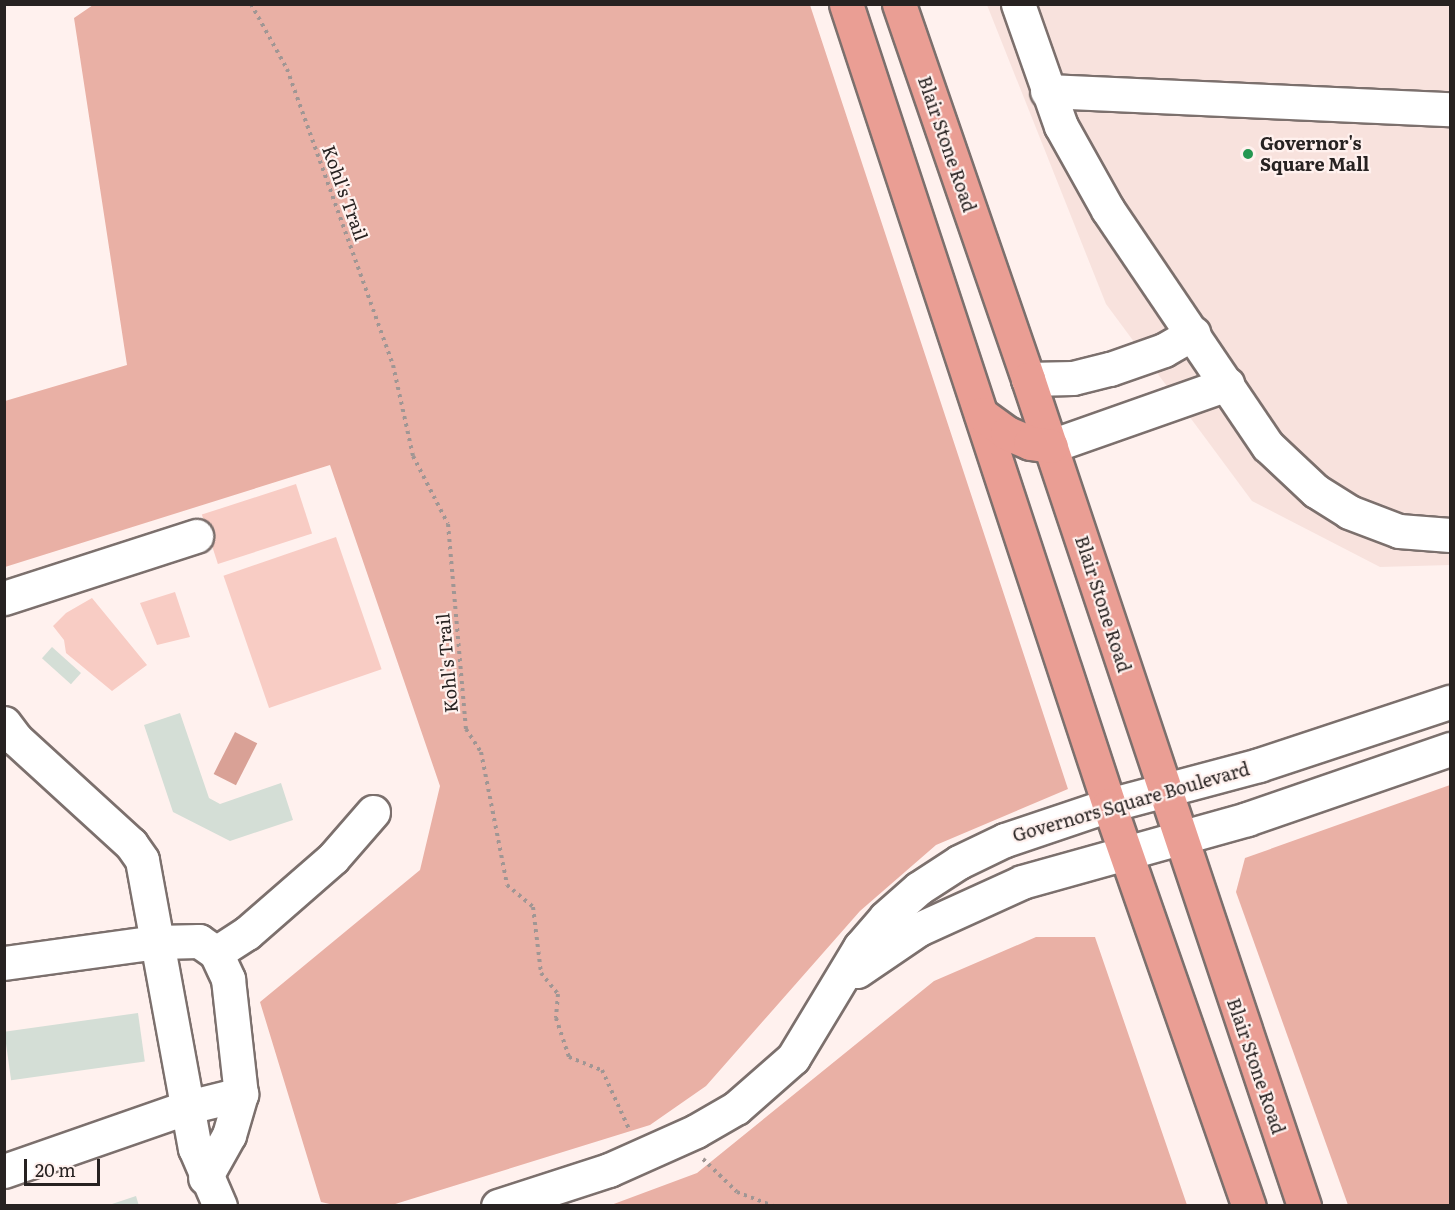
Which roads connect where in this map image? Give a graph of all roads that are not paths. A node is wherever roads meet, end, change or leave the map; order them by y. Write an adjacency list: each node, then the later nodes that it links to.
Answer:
1 (846, 4): 9 (main road)
2 (899, 4): 7 (main road, Blair Stone Road)
3 (1018, 4): 4 (street)
4 (1047, 91): 5 (street); 6 (street)
5 (1450, 109)
6 (1194, 333): 7 (street); 8 (street)
7 (1028, 379): 10 (main road, Blair Stone Road)
8 (1227, 384): 10 (street); 11 (street)
9 (981, 414): 10 (main road); 18 (main road)
10 (1051, 446): 17 (main road, Blair Stone Road)
11 (1450, 535)
12 (196, 536): 13 (street)
13 (4, 598)
14 (1450, 702): 17 (street, Governors Square Boulevard)
15 (4, 723): 22 (street)
16 (1450, 749): 20 (street, Governors Square Boulevard)
17 (1165, 791): 18 (street, Governors Square Boulevard); 20 (main road, Blair Stone Road)
18 (1109, 805): 21 (main road); 25 (street, Governors Square Boulevard)
19 (373, 812): 23 (street)
20 (1180, 839): 21 (street, Governors Square Boulevard); 32 (main road, Blair Stone Road)
21 (1126, 852): 25 (street, Governors Square Boulevard); 31 (main road)
22 (158, 942): 23 (street); 24 (street); 27 (street)
23 (216, 953): 26 (street)
24 (4, 963)
25 (832, 995): 30 (street, Governors Square Boulevard)
26 (241, 1094): 27 (street); 29 (street)
27 (188, 1107): 28 (street); 29 (street)
28 (4, 1171)
29 (214, 1196)
30 (498, 1206)
31 (1249, 1206)
32 (1304, 1206)

